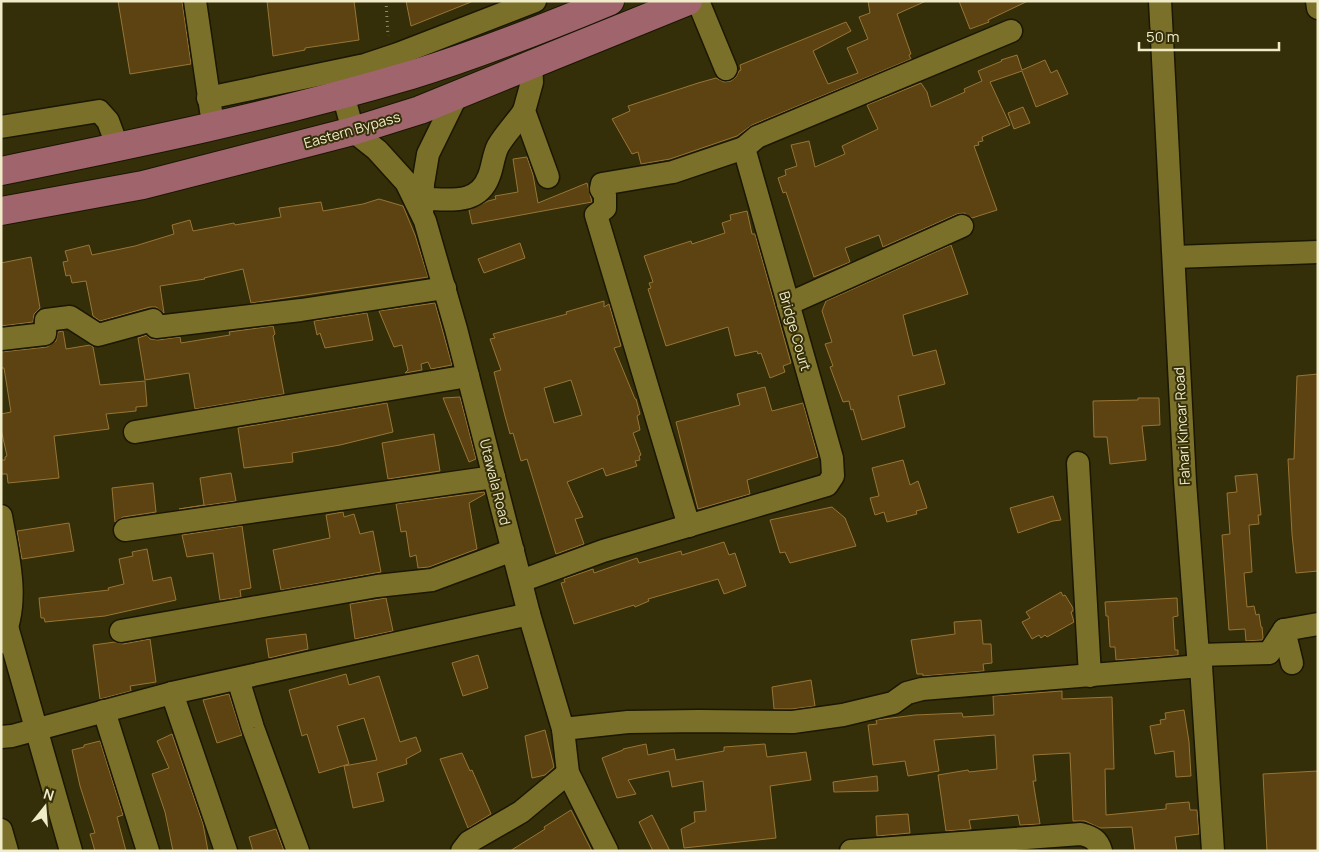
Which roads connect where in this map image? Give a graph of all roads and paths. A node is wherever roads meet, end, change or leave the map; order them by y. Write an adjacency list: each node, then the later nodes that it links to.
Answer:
1 (195, 1): 16 (street)
2 (386, 1): 11 (path)
3 (535, 1): 11 (street)
4 (610, 1): 14 (main road)
5 (688, 1): 12 (main road, Eastern Bypass)
6 (698, 1): 13 (street)
7 (1160, 1): 29 (street, Fahari Kincar Road)
8 (1317, 1): 9 (street)
9 (1318, 8)
10 (1011, 31): 22 (street)
11 (390, 57): 16 (street)
12 (531, 65): 15 (main road, Eastern Bypass); 17 (street)
13 (726, 69)
14 (343, 94): 18 (main road); 20 (street)
15 (457, 95): 20 (main road, Eastern Bypass); 25 (street)
16 (208, 98): 18 (street)
17 (524, 112): 24 (street); 25 (street)
18 (215, 126): 21 (main road)
19 (1, 127): 21 (street)
20 (353, 131): 25 (street, Utawala Road); 26 (main road, Eastern Bypass)
21 (118, 148): 23 (main road)
22 (744, 148): 31 (street, Bridge Court); 38 (street)
23 (1, 171)
24 (548, 177)
25 (422, 206): 30 (street, Utawala Road)
26 (1, 211)
27 (962, 226): 31 (street)
28 (1318, 252): 29 (street)
29 (1174, 257): 48 (street, Fahari Kincar Road)
30 (444, 288): 32 (street); 33 (street, Utawala Road)
31 (788, 304): 38 (street, Bridge Court)
32 (1, 339)
33 (468, 376): 34 (street); 36 (street, Utawala Road)
34 (136, 432)
35 (1078, 463): 50 (street)
36 (494, 477): 39 (street); 40 (street, Utawala Road)
37 (1, 516): 42 (street)
38 (689, 526): 41 (street, Bridge Court)
39 (126, 530)
40 (513, 550): 41 (street, Utawala Road); 46 (street)
41 (521, 581): 43 (street, Utawala Road)
42 (7, 584): 47 (street)
43 (529, 614): 51 (street); 55 (street, Utawala Road)
44 (1318, 624): 45 (street)
45 (1284, 630): 48 (street); 49 (street)
46 (121, 631)
47 (4, 636): 54 (street)
48 (1200, 660): 50 (street); 69 (street, Fahari Kincar Road)
49 (1292, 663)
50 (1090, 676): 55 (street)
51 (238, 679): 52 (street); 64 (street)
52 (172, 693): 53 (street); 63 (street)
53 (104, 711): 54 (street); 62 (street)
54 (36, 730): 56 (street); 61 (street)
55 (563, 730): 57 (street, Utawala Road)
56 (1, 737)
57 (568, 772): 65 (street); 66 (street, Utawala Road)
58 (1, 830): 60 (street)
59 (908, 849): 67 (street); 68 (street)
60 (7, 851)
61 (72, 851)
62 (148, 851)
63 (226, 851)
64 (298, 851)
65 (462, 851)
66 (607, 851)
67 (851, 851)
68 (1101, 851)
69 (1214, 851)

